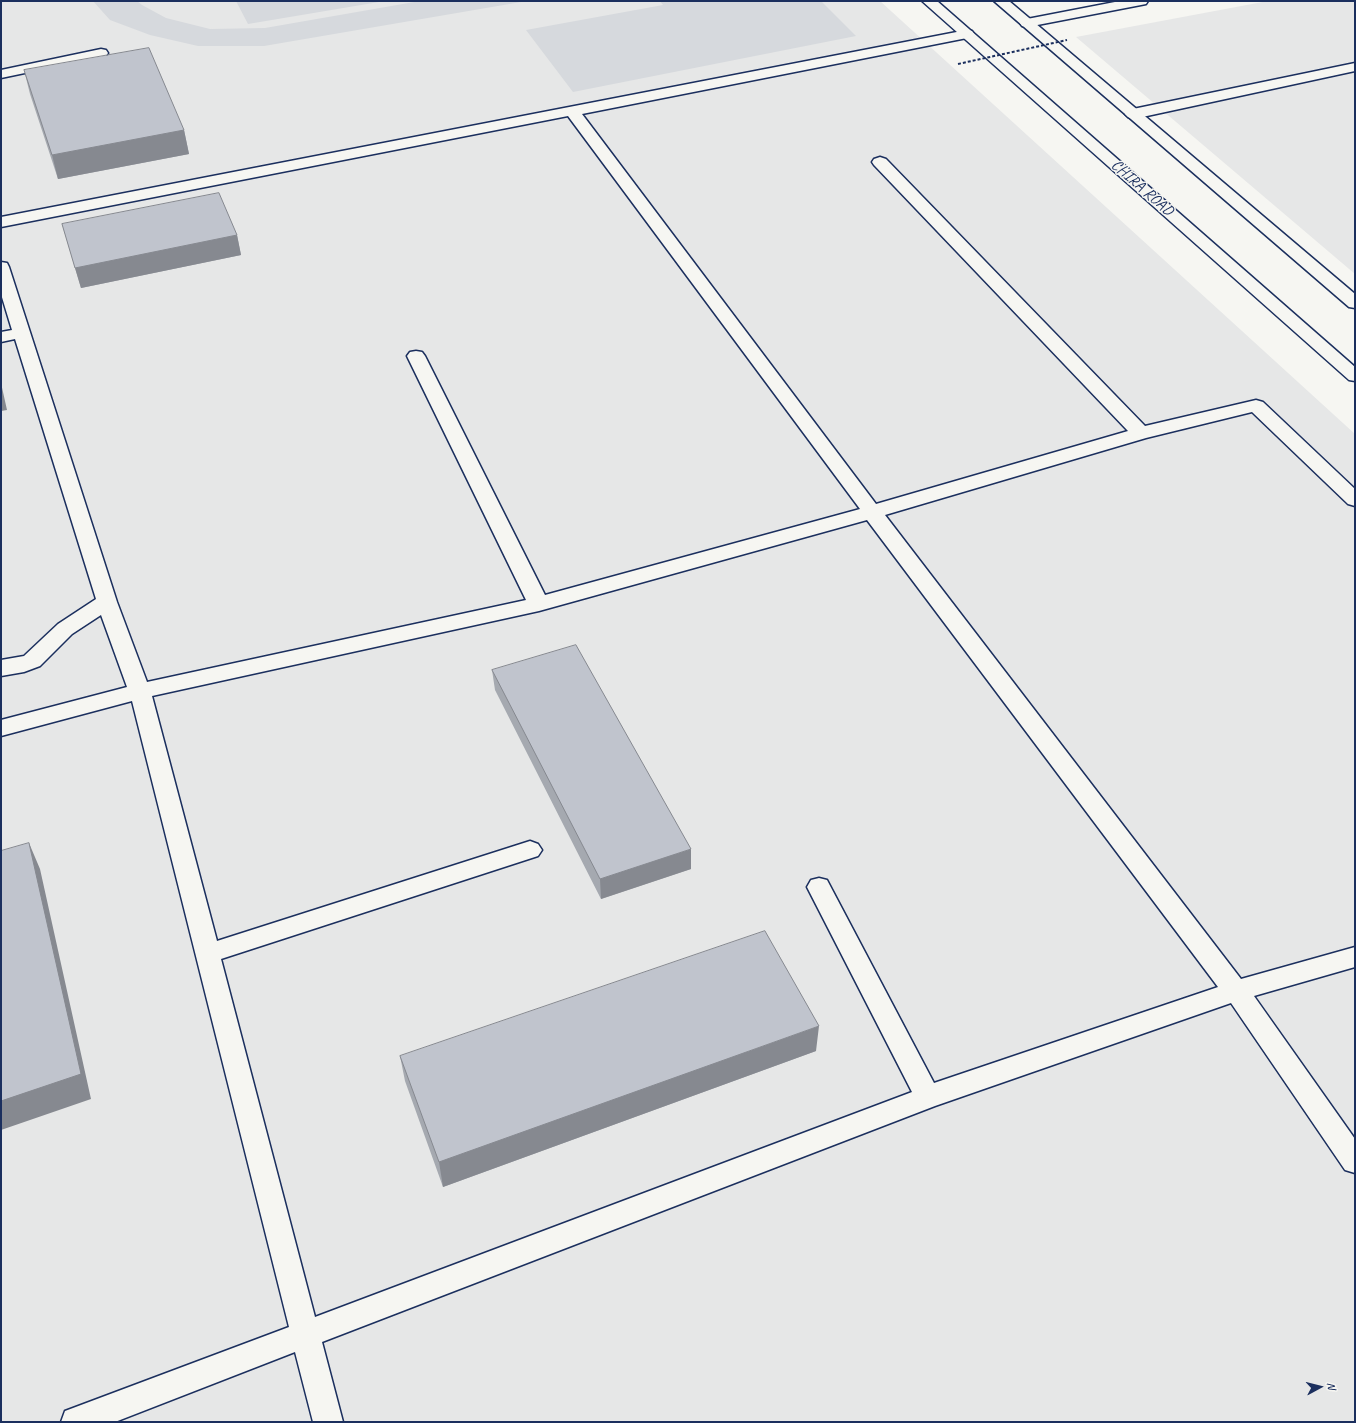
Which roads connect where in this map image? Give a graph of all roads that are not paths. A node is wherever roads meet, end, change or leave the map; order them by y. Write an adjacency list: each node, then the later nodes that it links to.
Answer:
1 (929, 1): 5 (main road, CHIRA ROAD)
2 (1001, 1): 4 (main road)
3 (1141, 1): 4 (main road)
4 (1026, 23): 10 (main road)
5 (967, 34): 9 (main road); 17 (main road, CHIRA ROAD)
6 (101, 53): 8 (main road)
7 (1355, 67): 10 (main road)
8 (1, 74)
9 (572, 111): 12 (main road); 20 (main road)
10 (1133, 114): 14 (main road)
11 (880, 162): 18 (main road)
12 (1, 222)
13 (1, 267): 15 (main road)
14 (1355, 303)
15 (11, 335): 21 (main road)
16 (416, 356): 22 (main road)
17 (1355, 376)
18 (1141, 434): 19 (main road); 20 (main road)
19 (1355, 500)
20 (872, 512): 22 (main road); 30 (main road)
21 (107, 602): 23 (main road); 24 (main road)
22 (539, 604): 24 (main road)
23 (1, 668)
24 (140, 691): 25 (main road); 28 (main road)
25 (1, 728)
26 (530, 850): 28 (main road)
27 (819, 887): 31 (main road)
28 (207, 954): 33 (main road)
29 (1355, 957): 30 (main road)
30 (1236, 991): 31 (main road); 32 (main road)
31 (928, 1097): 33 (main road)
32 (1355, 1161)
33 (304, 1334): 34 (main road); 35 (main road)
34 (76, 1422)
35 (328, 1422)

